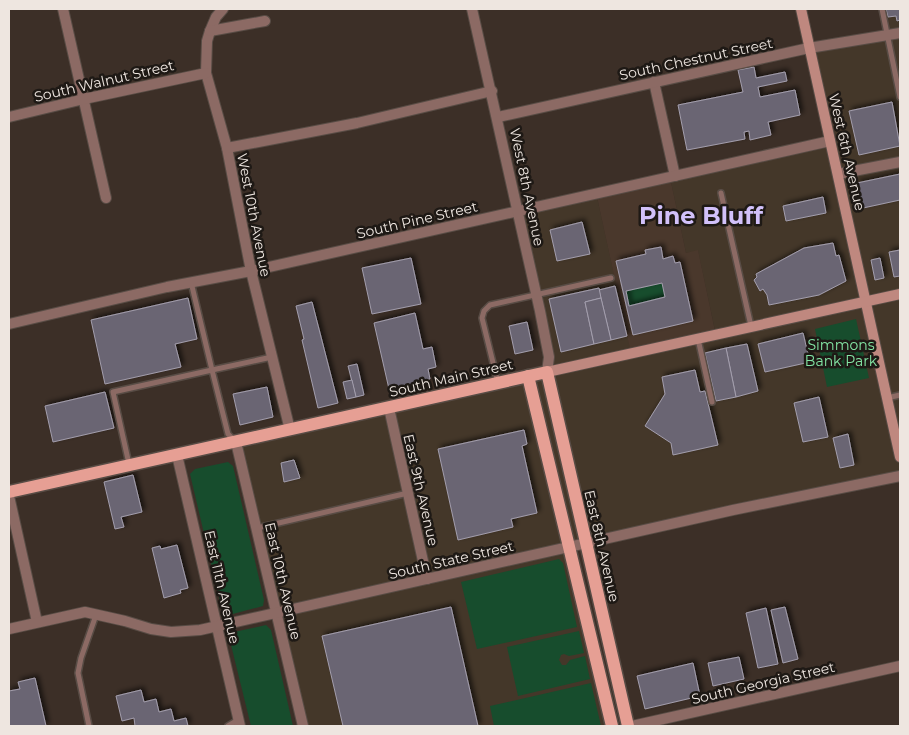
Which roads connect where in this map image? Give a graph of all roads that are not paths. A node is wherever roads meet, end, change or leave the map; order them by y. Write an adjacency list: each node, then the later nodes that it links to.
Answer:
1 (63, 9): 15 (street)
2 (223, 9): 7 (street, West 10th Avenue)
3 (472, 9): 13 (street, West 8th Avenue)
4 (801, 9): 10 (main road, West 6th Avenue)
5 (882, 9): 9 (lane)
6 (265, 21): 7 (street)
7 (210, 31): 11 (street, West 10th Avenue)
8 (900, 33): 9 (street, South Chestnut Street)
9 (887, 35): 10 (street, South Chestnut Street); 14 (lane)
10 (809, 48): 12 (street, South Chestnut Street); 18 (main road, West 6th Avenue)
11 (206, 73): 15 (street, South Walnut Street); 19 (street, West 10th Avenue)
12 (654, 82): 17 (street, South Chestnut Street); 22 (street)
13 (492, 91): 17 (street, West 8th Avenue); 19 (street)
14 (900, 97)
15 (84, 98): 16 (street, South Walnut Street); 24 (street)
16 (9, 117)
17 (498, 117): 25 (street, West 8th Avenue)
18 (830, 141): 21 (main road, West 6th Avenue); 22 (street, South Pine Street)
19 (227, 148): 26 (street, West 10th Avenue)
20 (900, 162): 21 (street)
21 (838, 174): 31 (main road, West 6th Avenue)
22 (675, 176): 25 (street, South Pine Street)
23 (721, 193): 33 (lane)
24 (106, 198)
25 (518, 211): 26 (street, South Pine Street); 30 (street, West 8th Avenue)
26 (251, 271): 28 (street, South Pine Street); 35 (street, West 10th Avenue)
27 (612, 278): 30 (lane)
28 (191, 282): 32 (street, South Pine Street); 36 (lane)
29 (900, 294): 31 (main road, South Main Street)
30 (536, 295): 37 (street, West 8th Avenue); 39 (lane)
31 (865, 301): 33 (main road, South Main Street); 41 (main road, West 6th Avenue)
32 (9, 324)
33 (751, 326): 34 (main road, South Main Street)
34 (698, 338): 37 (main road, South Main Street); 42 (lane)
35 (272, 357): 36 (lane); 44 (street, West 10th Avenue)
36 (212, 370): 45 (lane); 48 (lane)
37 (547, 372): 38 (main road, South Main Street); 53 (main road, East 8th Avenue)
38 (528, 376): 39 (main road, South Main Street); 54 (main road)
39 (498, 383): 43 (main road, South Main Street)
40 (900, 395): 41 (lane)
41 (887, 398): 47 (main road, West 6th Avenue)
42 (712, 402)
43 (389, 408): 44 (main road, South Main Street); 50 (street, East 9th Avenue)
44 (290, 430): 45 (main road, South Main Street)
45 (236, 442): 46 (main road, South Main Street); 52 (street, East 10th Avenue)
46 (177, 455): 48 (main road, South Main Street); 59 (street, East 11th Avenue)
47 (900, 456)
48 (129, 464): 51 (main road, South Main Street)
49 (900, 476): 53 (street, South State Street)
50 (408, 493): 52 (lane); 55 (street, East 9th Avenue)
51 (9, 494): 58 (street)
52 (256, 528): 56 (street, East 10th Avenue)
53 (586, 544): 54 (street, South State Street); 68 (main road, East 8th Avenue)
54 (570, 547): 55 (street, South State Street); 67 (main road)
55 (427, 579): 56 (street, South State Street)
56 (277, 614): 59 (street, South State Street); 66 (street, East 10th Avenue)
57 (96, 615): 58 (street, South State Street); 59 (street, South State Street); 64 (lane)
58 (38, 622): 60 (street, South State Street)
59 (217, 626): 62 (street, East 11th Avenue)
60 (9, 629)
61 (900, 666): 63 (street, South Georgia Street)
62 (239, 723): 65 (lane)
63 (658, 723): 69 (street, South Georgia Street)
64 (89, 726)
65 (228, 726)
66 (303, 726)
67 (612, 726)
68 (628, 726)
69 (632, 726)

